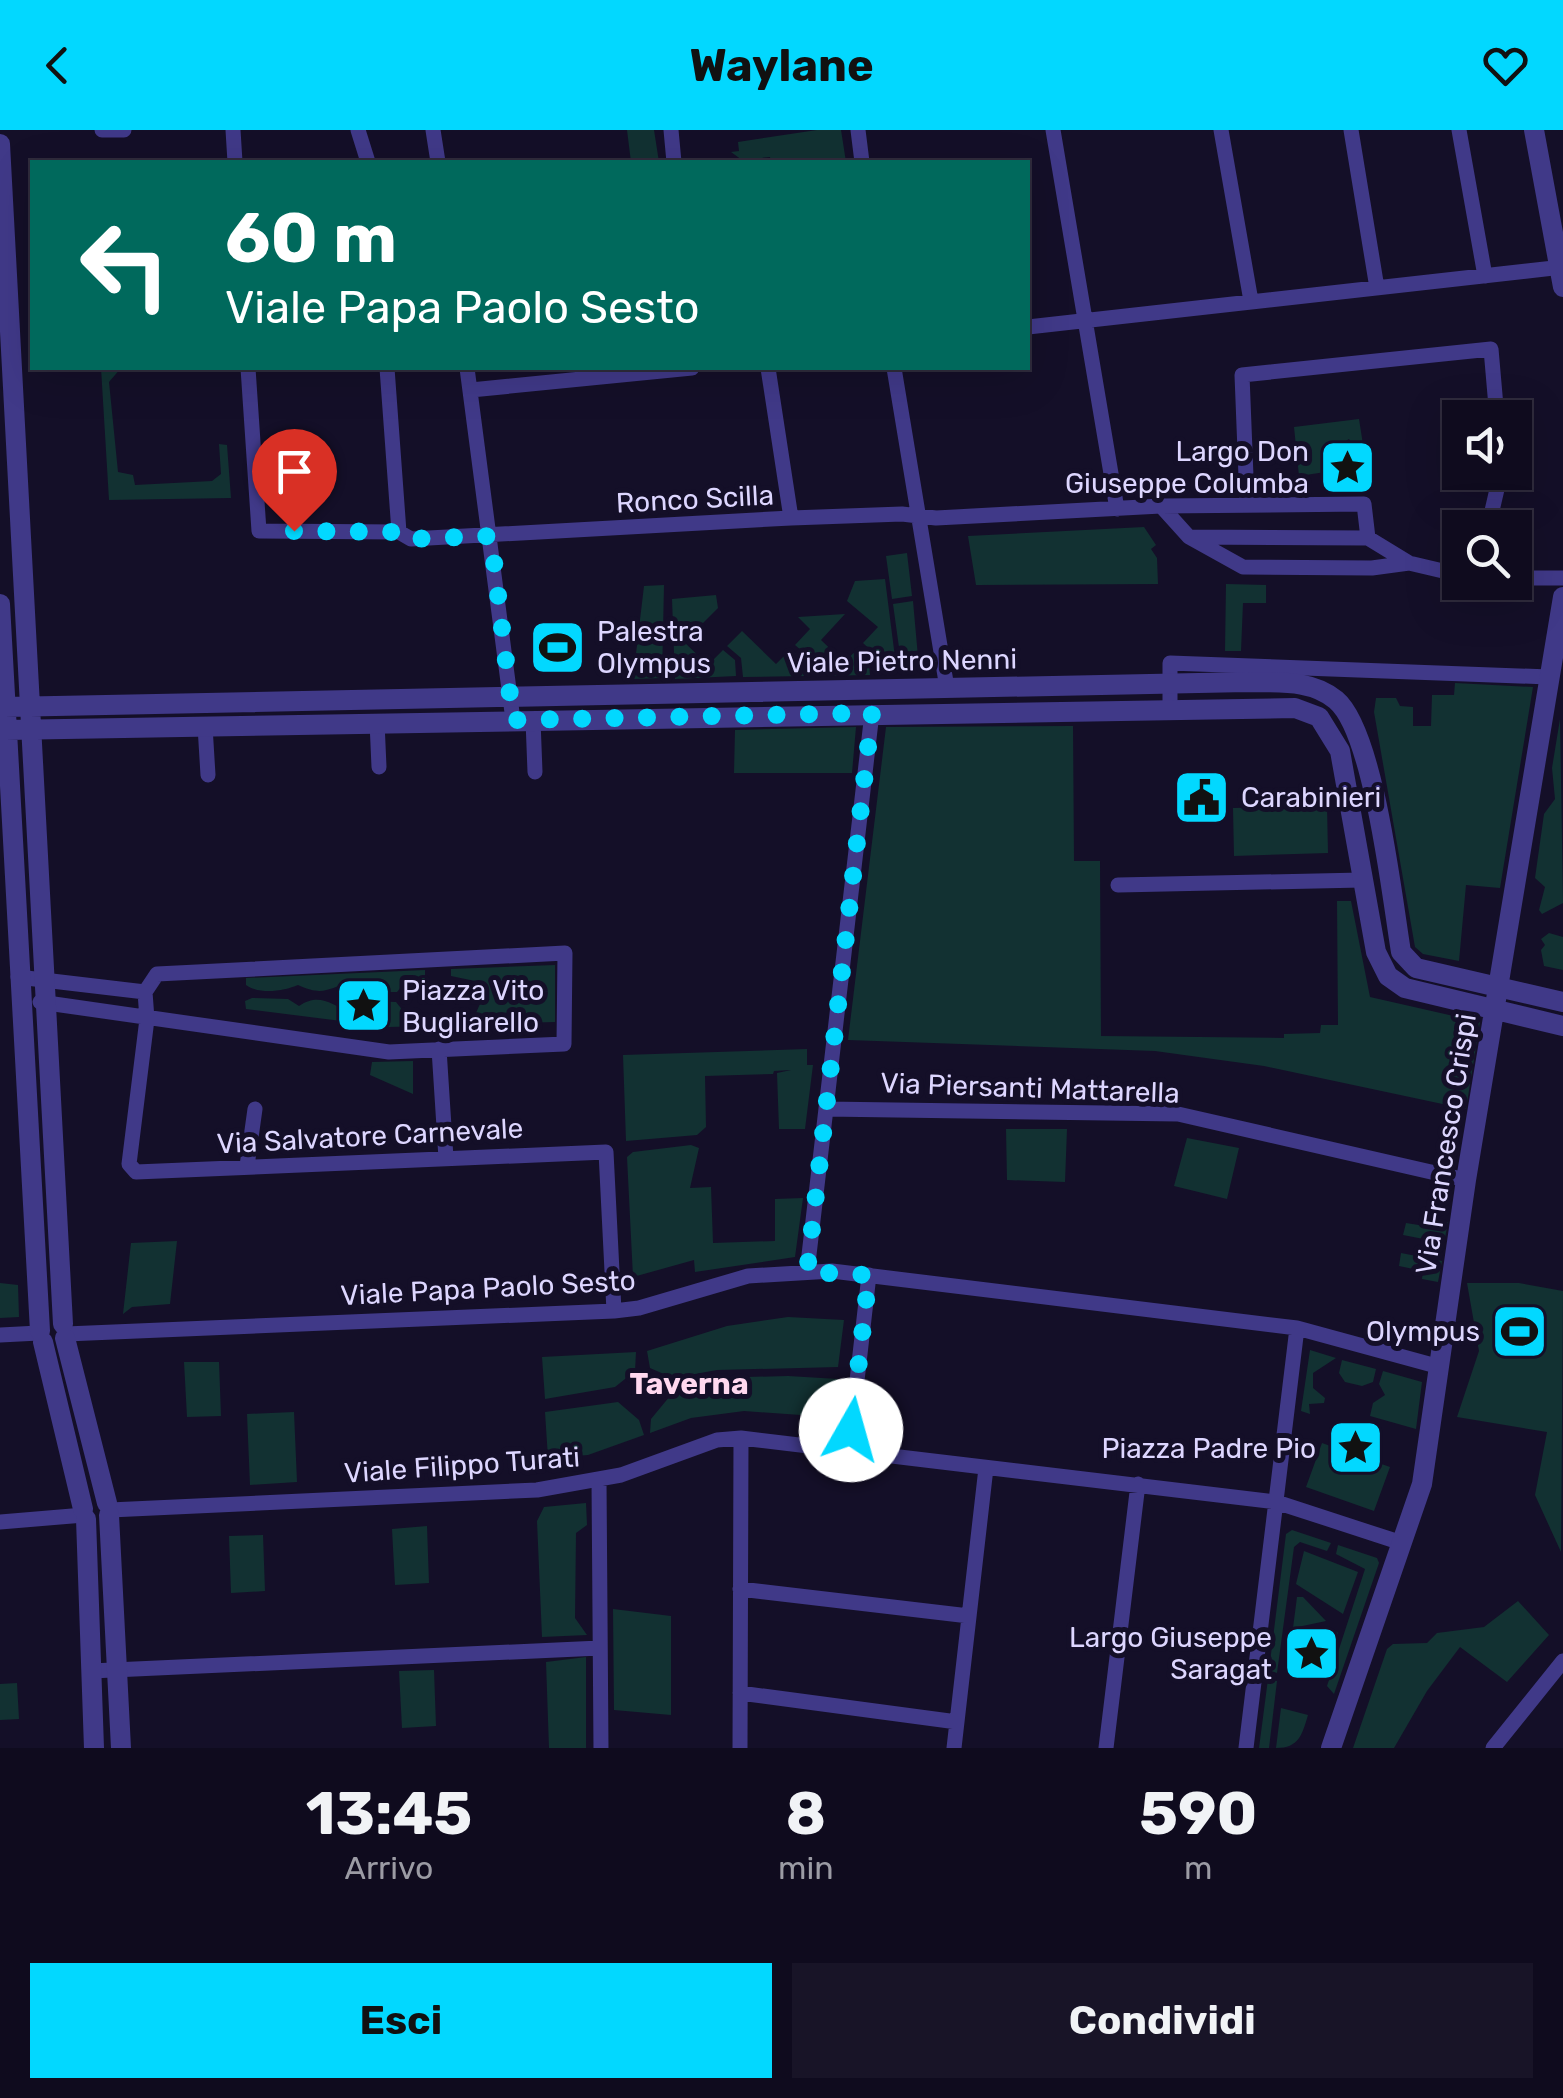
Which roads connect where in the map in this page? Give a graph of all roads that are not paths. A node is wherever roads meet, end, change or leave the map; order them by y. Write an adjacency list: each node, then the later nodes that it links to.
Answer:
1 (124, 130): 12 (street)
2 (234, 130): 15 (street)
3 (358, 130): 16 (street)
4 (433, 130): 17 (street)
5 (671, 130): 18 (street)
6 (858, 130): 19 (street)
7 (1052, 130): 24 (street)
8 (1221, 130): 23 (street)
9 (1351, 130): 22 (street)
10 (1459, 130): 21 (street)
11 (1534, 130): 20 (street)
12 (102, 132)
13 (0, 144): 14 (street)
14 (0, 156): 58 (street)
15 (235, 160)
16 (367, 160)
17 (438, 160)
18 (674, 160)
19 (862, 160)
20 (1561, 274): 21 (street)
21 (1485, 276): 22 (street)
22 (1377, 288): 23 (street)
23 (1250, 301): 24 (street)
24 (1086, 320): 25 (street); 36 (street)
25 (1030, 327)
26 (248, 370): 39 (street, Ronco Scilla)
27 (387, 370): 39 (street)
28 (468, 370): 32 (street)
29 (670, 370): 32 (street)
30 (768, 370): 38 (street)
31 (894, 370): 37 (street)
32 (471, 390): 40 (street)
33 (1495, 400): 34 (street)
34 (1247, 502): 35 (street, Ronco Scilla); 42 (street, Ronco Scilla)
35 (1161, 506): 36 (street, Ronco Scilla); 41 (street)
36 (1118, 508): 37 (street, Ronco Scilla)
37 (919, 516): 38 (street, Ronco Scilla); 52 (street)
38 (791, 518): 40 (street, Ronco Scilla)
39 (399, 532): 40 (street, Ronco Scilla)
40 (491, 536): 55 (street)
41 (1189, 537): 42 (street); 43 (street)
42 (1368, 538): 43 (street)
43 (1409, 563): 44 (street)
44 (1442, 571)
45 (1532, 578): 46 (street)
46 (1563, 578)
47 (1563, 597): 51 (street, Via Francesco Crispi)
48 (0, 604): 57 (street)
49 (1336, 667): 50 (street); 51 (street); 53 (street)
50 (1170, 684): 52 (street, Viale Pietro Nenni); 53 (street, Viale Pietro Nenni); 59 (street)
51 (1552, 687): 84 (street, Via Francesco Crispi)
52 (948, 688): 54 (street, Viale Pietro Nenni); 61 (street); 62 (street)
53 (1322, 691): 60 (street); 66 (street)
54 (648, 694): 55 (street, Viale Pietro Nenni); 64 (street)
55 (511, 696): 56 (street, Viale Pietro Nenni); 65 (street)
56 (259, 701): 58 (street, Viale Pietro Nenni); 68 (street)
57 (5, 706): 58 (street, Viale Pietro Nenni); 70 (street)
58 (28, 706): 71 (street)
59 (1170, 709): 60 (street, Viale Pietro Nenni); 61 (street, Viale Pietro Nenni)
60 (1309, 710): 72 (street)
61 (968, 711): 62 (street, Viale Pietro Nenni)
62 (931, 712): 63 (street, Viale Pietro Nenni)
63 (872, 713): 64 (street, Viale Pietro Nenni); 94 (street)
64 (648, 717): 65 (street, Viale Pietro Nenni)
65 (523, 720): 67 (street, Viale Pietro Nenni); 74 (street)
66 (1353, 720): 72 (street); 79 (street)
67 (377, 722): 68 (street, Viale Pietro Nenni); 73 (street)
68 (259, 724): 69 (street, Viale Pietro Nenni)
69 (204, 726): 71 (street, Viale Pietro Nenni); 75 (street)
70 (6, 730): 71 (street, Viale Pietro Nenni); 76 (street)
71 (29, 730): 83 (street)
72 (1334, 736): 77 (street)
73 (379, 766)
74 (535, 772)
75 (208, 776)
76 (5, 827): 82 (street)
77 (1362, 880): 78 (street); 80 (street)
78 (1118, 885)
79 (1401, 952): 80 (street); 81 (street)
80 (1381, 966): 85 (street)
81 (1416, 968): 84 (street); 85 (street)
82 (18, 977): 83 (street); 87 (street)
83 (42, 978): 86 (street); 88 (street)
84 (1499, 987): 89 (street); 90 (street, Via Francesco Crispi)
85 (1405, 988): 90 (street)
86 (146, 992): 91 (street, Via Salvatore Carnevale); 93 (street)
87 (20, 1002): 88 (street); 105 (street)
88 (44, 1002): 91 (street); 105 (street)
89 (1563, 1002)
90 (1495, 1011): 92 (street); 100 (street, Via Francesco Crispi)
91 (146, 1019): 93 (street); 98 (street, Via Salvatore Carnevale)
92 (1563, 1026)
93 (439, 1049): 97 (street)
94 (826, 1108): 99 (street, Via Piersanti Mattarella); 101 (street)
95 (254, 1109): 98 (street)
96 (1451, 1119): 99 (street)
97 (446, 1158): 98 (street, Via Salvatore Carnevale); 103 (street, Via Salvatore Carnevale)
98 (247, 1166)
99 (1441, 1175): 100 (street, Via Piersanti Mattarella)
100 (1466, 1180): 107 (street, Via Francesco Crispi)
101 (807, 1272): 102 (street, Viale Papa Paolo Sesto); 103 (street, Viale Papa Paolo Sesto)
102 (869, 1275): 104 (street, Viale Papa Paolo Sesto); 109 (street)
103 (614, 1311): 105 (street, Viale Papa Paolo Sesto)
104 (1297, 1328): 107 (street, Viale Papa Paolo Sesto); 113 (street)
105 (53, 1334): 106 (street, Viale Papa Paolo Sesto); 114 (street); 115 (street)
106 (0, 1335)
107 (1440, 1367): 117 (street, Via Francesco Crispi)
108 (740, 1438): 109 (street, Viale Filippo Turati); 111 (street, Viale Filippo Turati); 118 (street)
109 (848, 1451): 110 (street, Viale Filippo Turati)
110 (986, 1468): 112 (street, Viale Filippo Turati); 119 (street)
111 (599, 1480): 114 (street, Viale Filippo Turati); 120 (street)
112 (1138, 1484): 113 (street, Viale Filippo Turati); 131 (street)
113 (1276, 1502): 117 (street, Viale Filippo Turati); 132 (street)
114 (109, 1510): 115 (street); 122 (street)
115 (84, 1514): 116 (street); 123 (street)
116 (0, 1522)
117 (1402, 1543): 133 (street, Via Francesco Crispi)
118 (740, 1589): 119 (street); 124 (street)
119 (969, 1616): 125 (street)
120 (600, 1648): 122 (street); 128 (street)
121 (1563, 1662): 134 (street)
122 (118, 1670): 123 (street); 127 (street)
123 (91, 1671): 126 (street)
124 (740, 1693): 125 (street); 129 (street)
125 (957, 1722): 130 (street)
126 (94, 1748)
127 (121, 1748)
128 (601, 1748)
129 (740, 1748)
130 (954, 1748)
131 (1106, 1748)
132 (1246, 1748)
133 (1331, 1748)
134 (1493, 1748)

